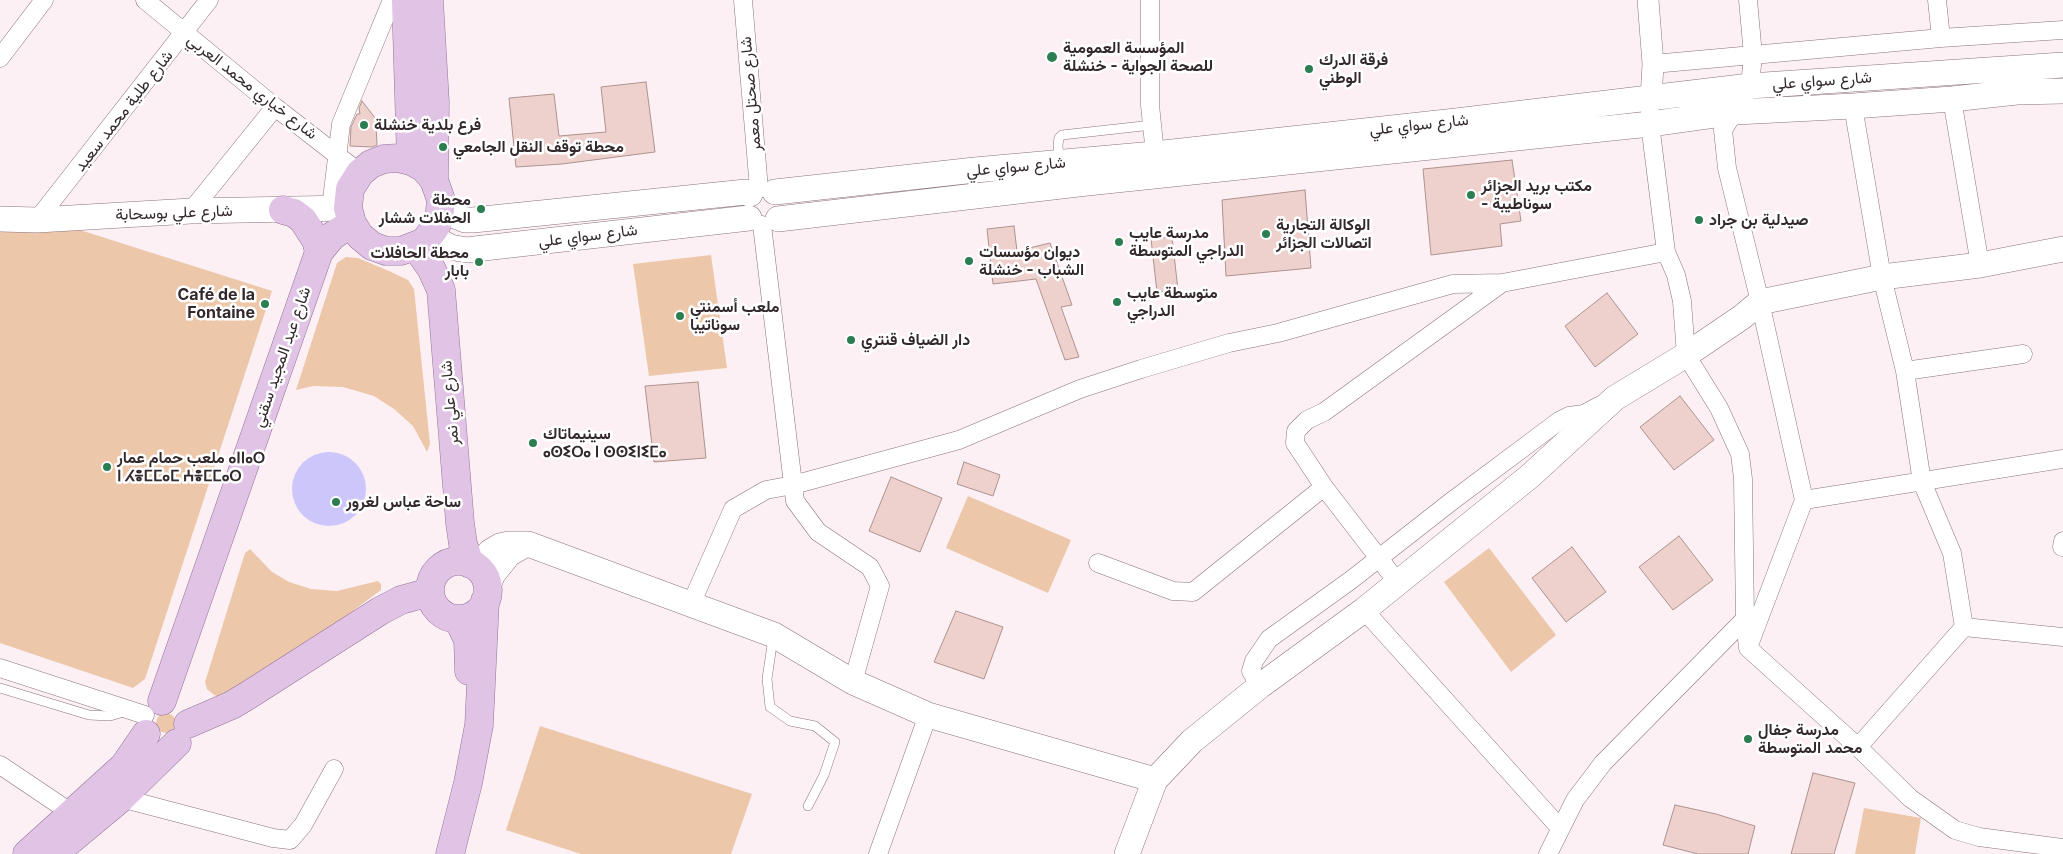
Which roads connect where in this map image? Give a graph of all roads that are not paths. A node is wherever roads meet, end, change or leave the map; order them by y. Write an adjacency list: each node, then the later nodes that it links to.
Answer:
1 (44, 0): 15 (street)
2 (145, 0): 13 (street, شارع خياري محمد العربي)
3 (209, 0): 13 (street, شارع طلية محمد سعيد)
4 (392, 0): 29 (street)
5 (406, 0): 30 (main road)
6 (429, 0): 34 (main road)
7 (743, 0): 35 (street, شارع صحتل معمر)
8 (1150, 0): 27 (street)
9 (1648, 0): 17 (street)
10 (1748, 0): 16 (street)
11 (1937, 0): 14 (street)
12 (2063, 30): 14 (street)
13 (185, 33): 24 (street, شارع خياري محمد العربي); 41 (street, شارع طلية محمد سعيد)
14 (1941, 38): 16 (street)
15 (2, 50)
16 (1753, 55): 17 (street); 19 (street)
17 (1654, 64): 21 (street)
18 (2063, 65): 19 (main road, شارع سواي علي)
19 (1750, 86): 21 (main road, شارع سواي علي); 25 (street)
20 (2063, 91): 22 (main road, شارع سواي علي)
21 (1651, 99): 26 (street); 28 (main road, شارع سواي علي)
22 (1952, 99): 23 (main road, شارع سواي علي); 46 (street)
23 (1853, 106): 25 (main road, شارع سواي علي); 47 (street)
24 (275, 107): 29 (street, شارع خياري محمد العربي); 38 (street)
25 (1736, 112): 26 (main road, شارع سواي علي); 49 (street)
26 (1650, 124): 28 (main road, شارع سواي علي); 45 (street)
27 (1152, 125): 31 (lane); 32 (street)
28 (1457, 133): 32 (main road, شارع سواي علي)
29 (337, 153): 33 (street, شارع خياري محمد العربي); 39 (street)
30 (411, 161): 33 (main road); 34 (main road)
31 (1059, 164): 32 (main road, شارع سواي علي); 35 (main road, شارع سواي علي)
32 (1156, 166): 35 (main road, شارع سواي علي)
33 (360, 173): 39 (main road)
34 (434, 180): 37 (main road)
35 (762, 206): 37 (main road, شارع سواي علي); 42 (main road, شارع سواي علي); 56 (street, شارع صحتل معمر)
36 (283, 210): 38 (main road, شارع علي بوسحابة); 39 (main road, شارع علي بوسحابة); 44 (main road)
37 (441, 210): 42 (main road)
38 (191, 211): 41 (main road, شارع علي بوسحابة)
39 (344, 213): 42 (main road); 44 (main road, شارع عبد المجيد سقني)
40 (0, 220): 41 (main road, شارع علي بوسحابة)
41 (37, 220)
42 (423, 241): 61 (main road, شارع علي نمر)
43 (2063, 249): 46 (main road)
44 (319, 252): 76 (main road, شارع عبد المجيد سقني)
45 (1666, 252): 48 (street); 51 (street)
46 (1980, 266): 47 (main road)
47 (1882, 277): 49 (main road); 52 (street)
48 (1502, 283): 56 (street); 57 (street)
49 (1760, 302): 51 (main road); 58 (street)
50 (2023, 354): 52 (street)
51 (1686, 355): 53 (main road); 67 (street)
52 (1905, 371): 55 (street)
53 (1615, 398): 59 (street); 62 (main road)
54 (2063, 459): 55 (street)
55 (1922, 482): 58 (street); 68 (street)
56 (793, 485): 64 (street); 73 (street, شارع صحتل معمر)
57 (1324, 487): 59 (street); 60 (street)
58 (1804, 500): 71 (street)
59 (1379, 559): 62 (street); 74 (street)
60 (1098, 562)
61 (480, 580): 63 (main road); 64 (main road); 66 (main road); 91 (main road, شارع علي نمر)
62 (1398, 583): 65 (main road)
63 (430, 592): 66 (main road); 78 (main road)
64 (691, 604): 69 (main road)
65 (1364, 610): 74 (main road); 86 (street)
66 (458, 619): 90 (main road)
67 (1745, 619): 71 (street); 86 (street)
68 (1964, 627): 70 (street); 79 (street)
69 (774, 635): 73 (main road); 84 (lane)
70 (2063, 638)
71 (1748, 648): 79 (street)
72 (0, 668): 76 (street)
73 (853, 682): 77 (main road)
74 (1260, 686): 82 (main road)
75 (0, 688): 76 (lane)
76 (146, 715): 78 (main road); 78 (main road); 85 (main road, شارع عبد المجيد سقني)
77 (928, 715): 82 (main road); 92 (street)
78 (182, 733): 83 (main road)
79 (1858, 747): 87 (street)
80 (0, 765): 85 (street)
81 (334, 769): 83 (street)
82 (1155, 780): 93 (main road)
83 (121, 798): 89 (main road)
84 (808, 806)
85 (72, 814): 88 (main road, شارع عبد المجيد سقني)
86 (1560, 828): 94 (street)
87 (2063, 848)
88 (27, 854)
89 (54, 854)
90 (433, 854)
91 (450, 854)
92 (878, 854)
93 (1127, 854)
94 (1548, 854)

